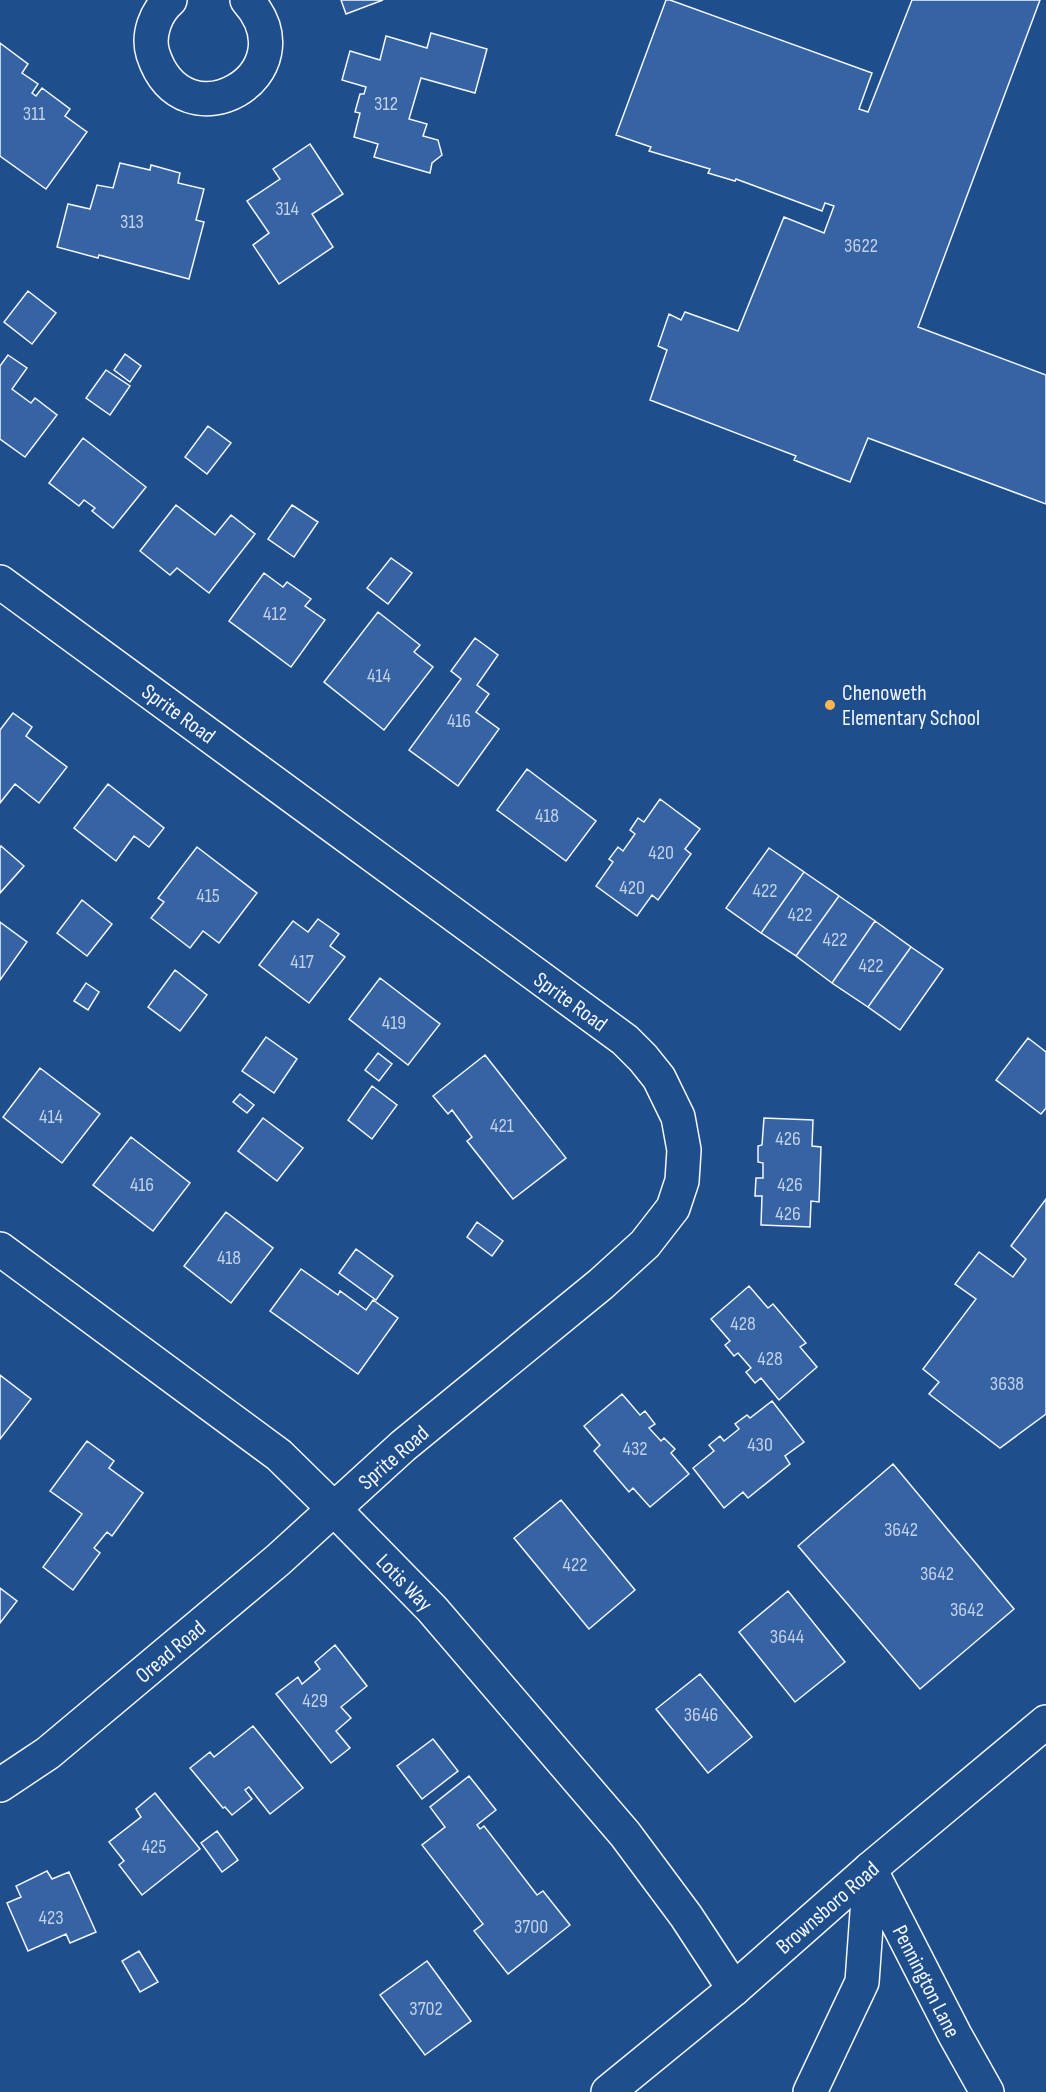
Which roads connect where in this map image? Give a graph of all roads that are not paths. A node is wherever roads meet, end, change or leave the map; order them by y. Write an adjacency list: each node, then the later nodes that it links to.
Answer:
1 (247, 0): 2 (street)
2 (161, 2)
3 (0, 582): 5 (street, Sprite Road)
4 (0, 1249): 5 (street, Lotis Way)
5 (334, 1509): 7 (street, Oread Road); 9 (street, Lotis Way)
6 (1046, 1722): 8 (street, Brownsboro Road)
7 (0, 1785)
8 (870, 1869): 9 (street, Brownsboro Road); 11 (street); 12 (street, Pennington Lane)
9 (734, 1989): 10 (street, Brownsboro Road)
10 (608, 2092)
11 (810, 2092)
12 (987, 2092)

